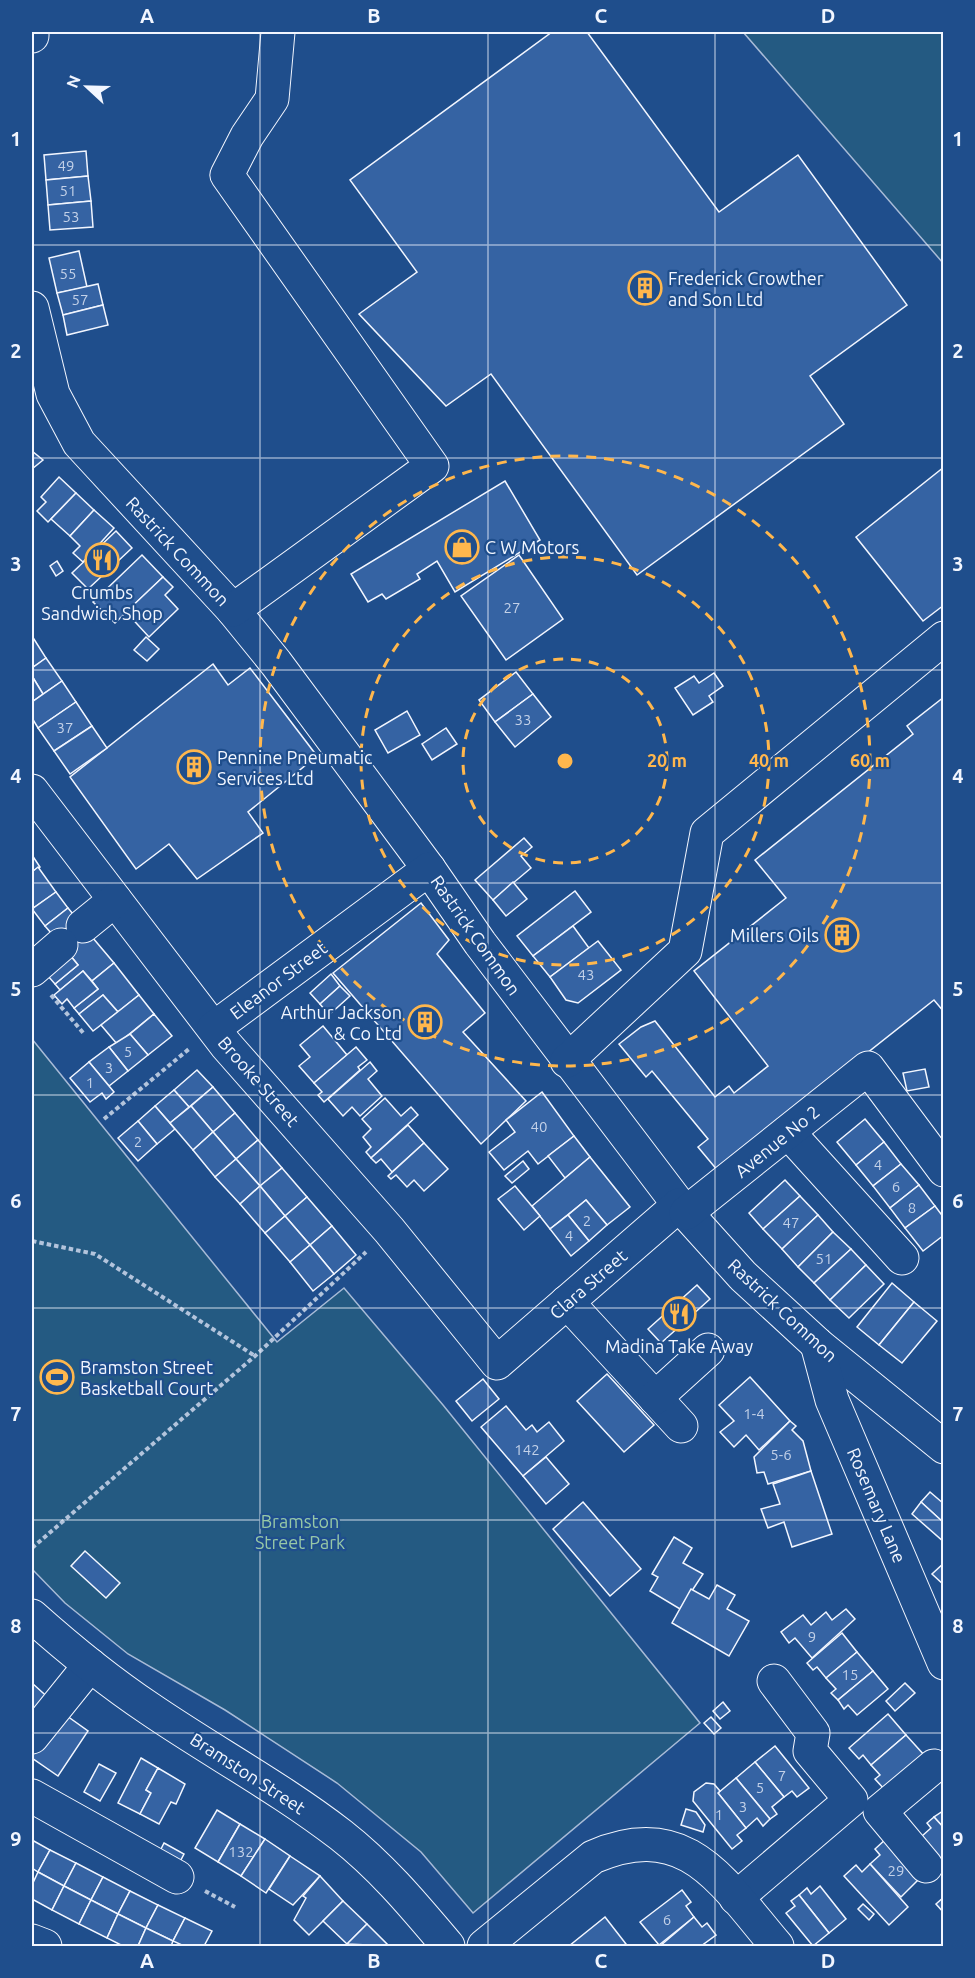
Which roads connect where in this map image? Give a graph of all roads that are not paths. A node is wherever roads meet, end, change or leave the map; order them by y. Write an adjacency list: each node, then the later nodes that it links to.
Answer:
1 (278, 32): 4 (street)
2 (32, 308): 3 (street, Rastrick Common)
3 (46, 410): 4 (street, Rastrick Common)
4 (234, 610): 7 (street, Rastrick Common)
5 (944, 638): 11 (street)
6 (32, 791): 8 (street, Brooke Street)
7 (429, 869): 10 (street, Eleanor Street); 11 (street, Rastrick Common)
8 (115, 900): 9 (street); 10 (street, Brooke Street)
9 (38, 979)
10 (214, 1029): 19 (street, Brooke Street)
11 (567, 1060): 14 (street, Rastrick Common)
12 (788, 1132): 13 (street, Avenue No 2); 14 (street, Avenue No 2); 15 (street)
13 (944, 1170)
14 (682, 1209): 16 (street, Clara Street); 17 (street, Rastrick Common)
15 (902, 1258)
16 (567, 1302): 19 (street, Clara Street); 20 (street)
17 (817, 1344): 22 (street, Rastrick Common); 24 (street, Rosemary Lane)
18 (708, 1350): 20 (street)
19 (497, 1363)
20 (655, 1398): 21 (street)
21 (681, 1426)
22 (944, 1447)
23 (32, 1616): 26 (street, Bramston Street)
24 (936, 1623): 25 (street, Rosemary Lane)
25 (944, 1664)
26 (90, 1665): 28 (street); 37 (street, Bramston Street)
27 (774, 1681): 31 (street)
28 (32, 1737)
29 (934, 1766): 31 (street)
30 (32, 1796): 33 (street)
31 (865, 1805): 32 (street); 34 (street)
32 (926, 1866)
33 (177, 1877)
34 (736, 1898): 38 (street); 39 (street)
35 (32, 1941): 36 (street)
36 (45, 1947)
37 (448, 1947)
38 (484, 1947)
39 (777, 1947)

